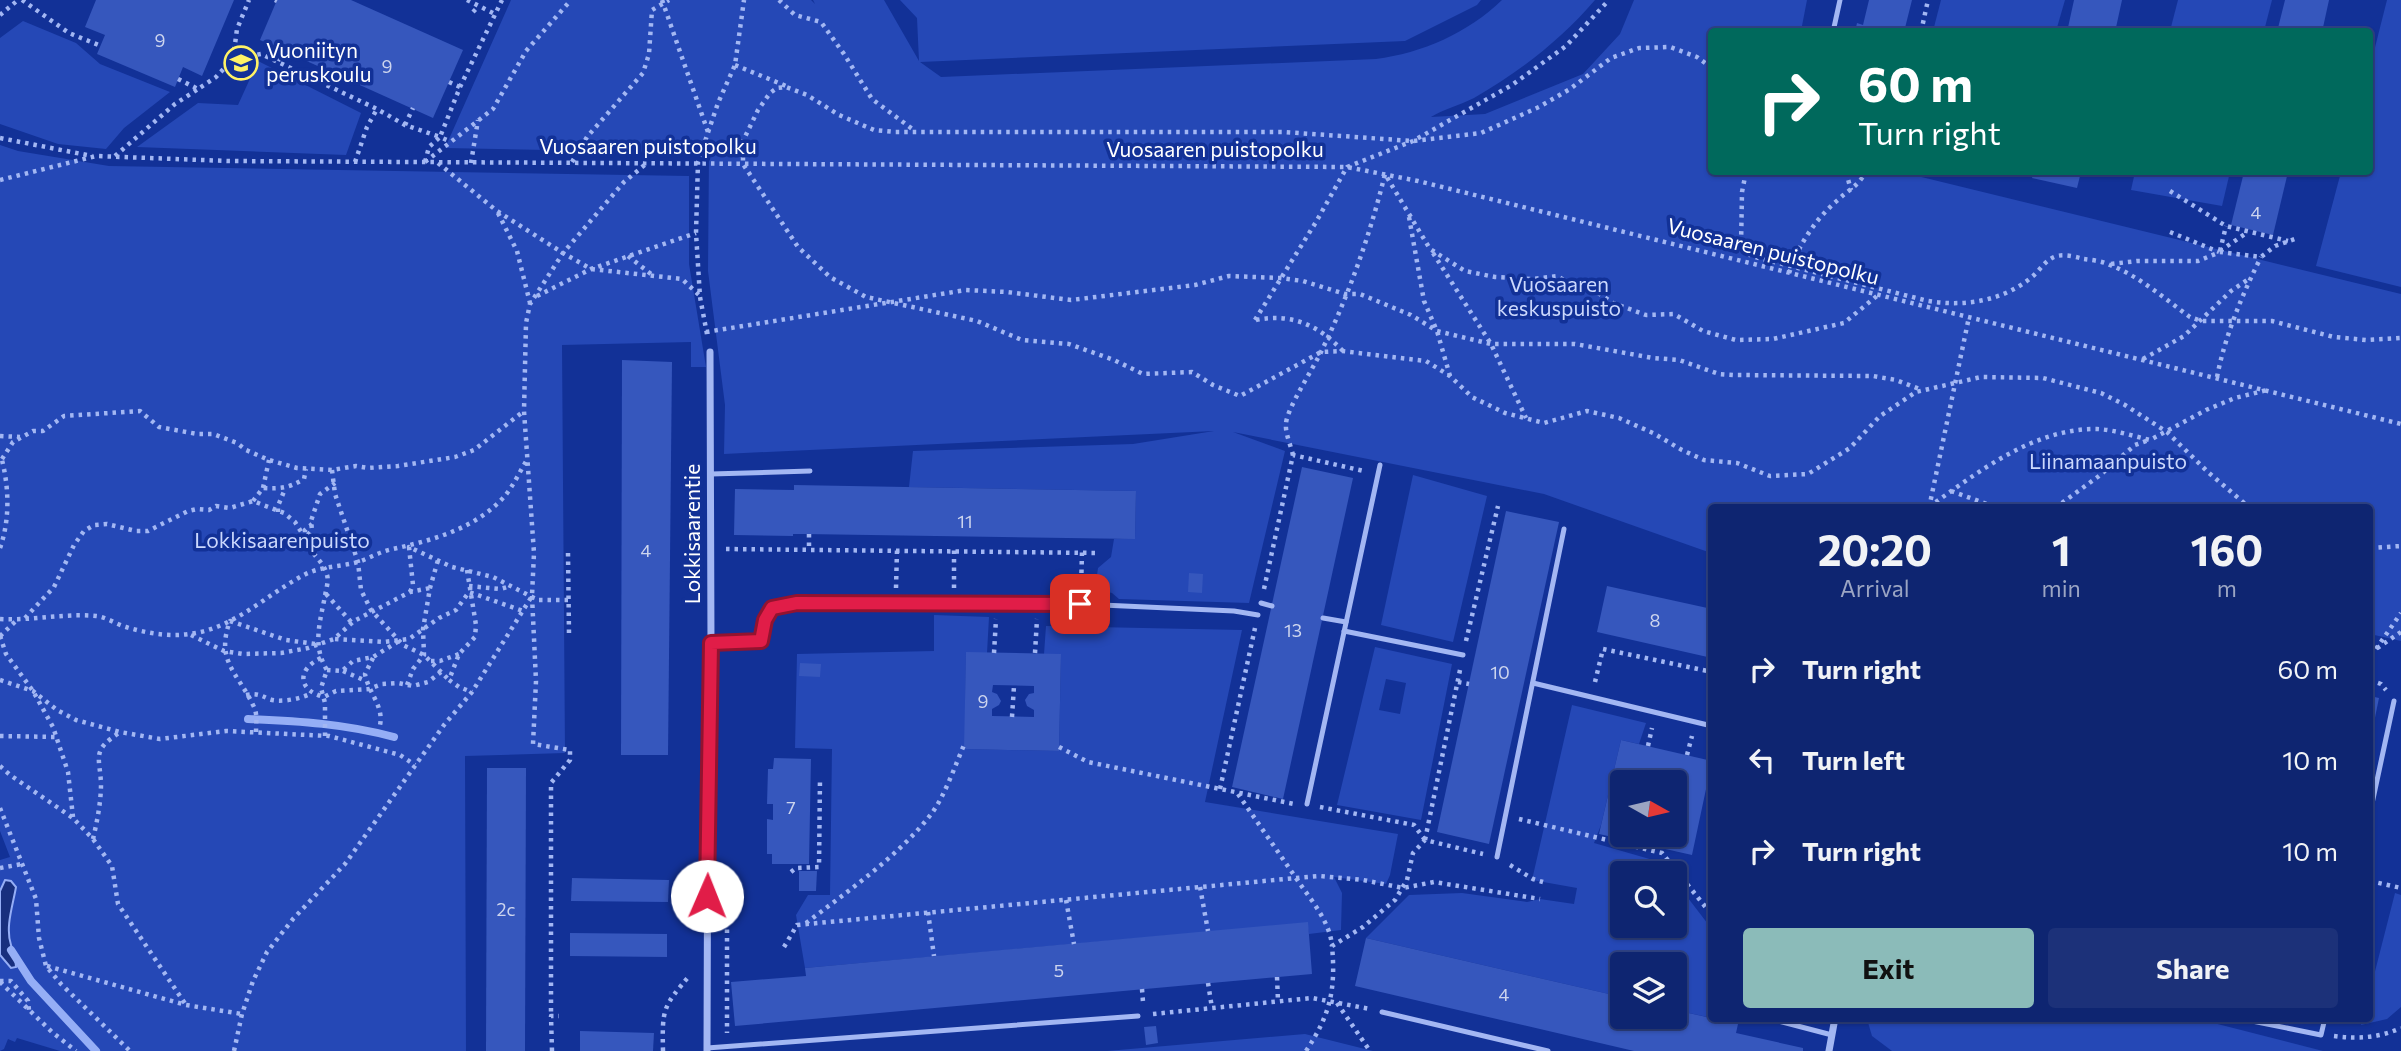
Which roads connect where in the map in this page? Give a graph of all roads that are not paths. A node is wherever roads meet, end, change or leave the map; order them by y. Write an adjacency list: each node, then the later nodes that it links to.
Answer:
1 (1840, 0): 2 (lane)
2 (1834, 28)
3 (710, 352): 6 (street, Lokkisaarentie)
4 (1380, 465): 12 (lane)
5 (810, 471): 6 (lane)
6 (710, 474): 14 (street, Lokkisaarentie)
7 (1564, 529): 16 (lane)
8 (1261, 604): 9 (lane)
9 (1272, 606)
10 (1258, 615): 14 (lane)
11 (1323, 618): 12 (lane)
12 (1346, 622): 13 (lane)
13 (1344, 631): 15 (lane); 20 (lane)
14 (711, 643): 29 (street, Lokkisaarentie)
15 (1463, 654)
16 (1532, 683): 18 (lane); 21 (lane)
17 (2394, 701): 19 (lane)
18 (1708, 725)
19 (2373, 799)
20 (1307, 804)
21 (1497, 857)
22 (1382, 1012): 30 (lane)
23 (1138, 1016): 29 (lane)
24 (1783, 1022): 28 (lane)
25 (1834, 1022): 28 (street)
26 (2257, 1022): 27 (lane)
27 (2324, 1022)
28 (1832, 1035): 31 (street)
29 (707, 1049)
30 (1548, 1051)
31 (1829, 1051)

